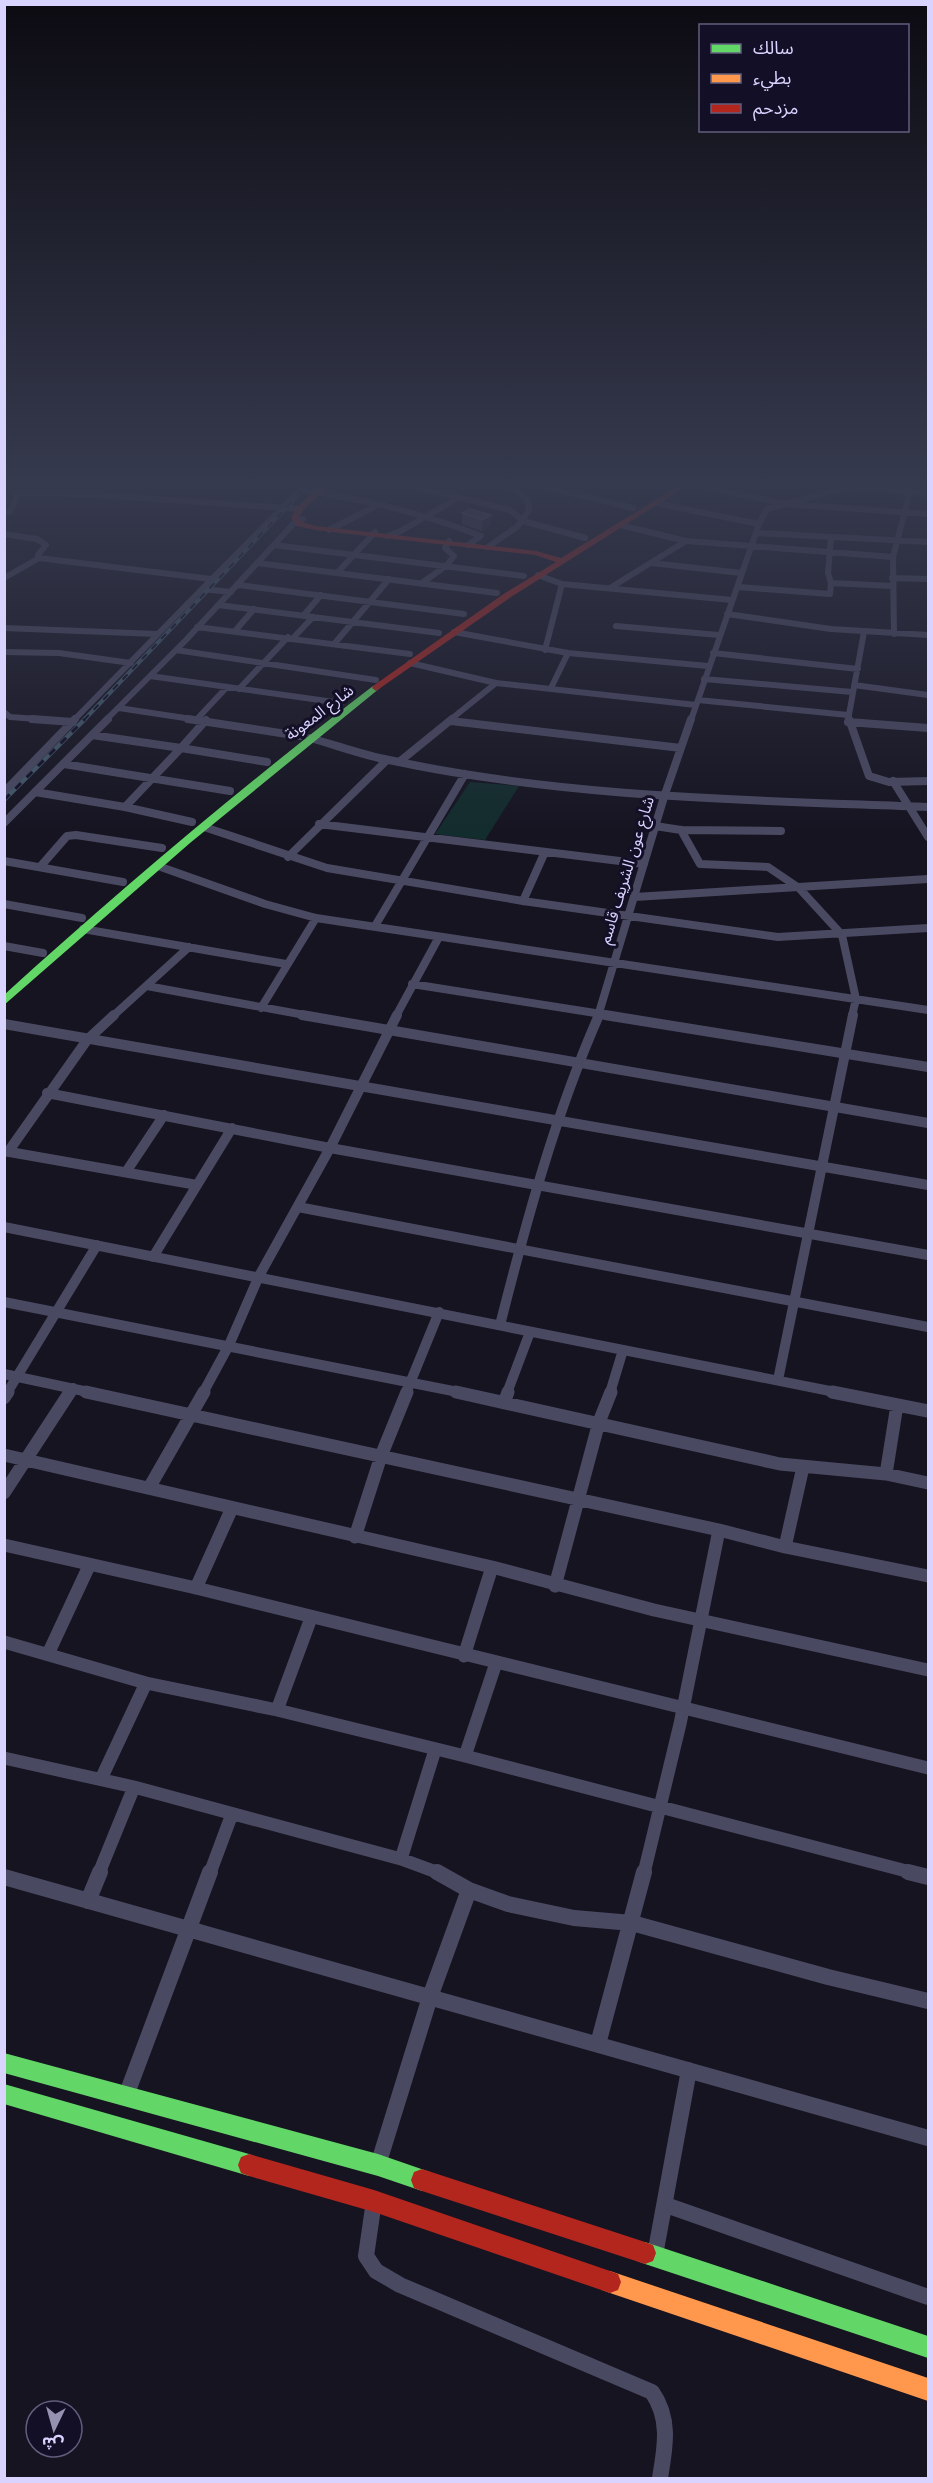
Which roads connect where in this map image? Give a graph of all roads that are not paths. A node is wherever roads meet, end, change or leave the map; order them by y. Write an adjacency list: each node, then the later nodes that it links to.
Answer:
1 (188, 603): 25 (street)
2 (220, 603): 11 (street)
3 (314, 603): 15 (street)
4 (369, 603): 17 (street)
5 (384, 603): 13 (street)
6 (481, 603): 13 (main road, شارع المعونة)
7 (497, 603): 22 (main road, شارع المعونة)
8 (557, 603): 32 (street)
9 (731, 603): 14 (street, شارع عون الشريف قاسم)
10 (893, 603): 26 (street)
11 (218, 605): 12 (street); 19 (street)
12 (254, 609): 15 (street); 21 (street)
13 (464, 614): 24 (main road, شارع المعونة)
14 (727, 614): 23 (street); 27 (street, شارع عون الشريف قاسم)
15 (303, 616): 16 (street)
16 (312, 617): 17 (street); 29 (street)
17 (353, 622): 24 (street); 30 (street)
18 (616, 626): 27 (street)
19 (197, 627): 21 (street); 31 (street)
20 (4, 629): 25 (street)
21 (235, 631): 29 (street)
22 (454, 632): 32 (street); 36 (main road, شارع المعونة)
23 (864, 632): 26 (street); 40 (street)
24 (439, 633): 36 (main road, شارع المعونة)
25 (157, 634): 37 (street)
26 (894, 634): 28 (street)
27 (719, 635): 35 (street, شارع عون الشريف قاسم)
28 (928, 635)
29 (290, 637): 30 (street); 38 (street)
30 (335, 643): 36 (street)
31 (176, 650): 38 (street); 41 (street)
32 (546, 650): 34 (street)
33 (4, 652): 37 (street)
34 (568, 653): 39 (street); 47 (street)
35 (713, 653): 39 (street, شارع عون الشريف قاسم); 40 (street)
36 (410, 658): 43 (main road, شارع المعونة); 44 (street); 63 (main road, شارع المعونة)
37 (131, 663): 60 (street)
38 (262, 663): 43 (street); 49 (street)
39 (708, 666): 42 (street, شارع عون الشريف قاسم)
40 (858, 669): 48 (street)
41 (150, 676): 46 (street); 54 (street)
42 (704, 679): 45 (street); 51 (street, شارع عون الشريف قاسم)
43 (376, 680): 52 (main road, شارع المعونة)
44 (496, 682): 47 (street); 59 (street)
45 (778, 686): 48 (street); 53 (street)
46 (227, 687): 49 (street); 57 (street)
47 (551, 688): 51 (street)
48 (853, 688): 50 (street); 56 (street)
49 (239, 689): 52 (street)
50 (928, 695)
51 (697, 702): 53 (street); 65 (street, شارع عون الشريف قاسم)
52 (341, 703): 63 (main road, شارع المعونة)
53 (773, 707): 56 (street)
54 (119, 708): 57 (street); 62 (street)
55 (4, 712): 60 (street)
56 (848, 718): 61 (street); 72 (street)
57 (197, 719): 58 (street)
58 (206, 720): 63 (street); 64 (street)
59 (451, 721): 65 (street); 68 (street)
60 (73, 722): 75 (street)
61 (928, 728)
62 (92, 735): 64 (street); 69 (street)
63 (305, 737): 66 (street); 67 (main road, شارع المعونة); 82 (main road, شارع المعونة)
64 (181, 748): 67 (street); 71 (street)
65 (681, 748): 77 (street, شارع عون الشريف قاسم)
66 (387, 760): 68 (street); 83 (street)
67 (267, 762): 74 (main road, شارع المعونة)
68 (399, 762): 70 (street)
69 (64, 764): 71 (street); 76 (street)
70 (465, 774): 77 (street); 88 (street)
71 (154, 777): 74 (street); 78 (street)
72 (893, 781): 73 (street); 79 (street)
73 (928, 781)
74 (230, 791): 82 (main road, شارع المعونة)
75 (4, 792)
76 (35, 792): 78 (street); 81 (street)
77 (664, 797): 79 (street); 84 (street, شارع عون الشريف قاسم)
78 (125, 807): 82 (street)
79 (908, 807): 80 (street); 87 (street)
80 (928, 807)
81 (4, 823)
82 (198, 824): 89 (main road, شارع المعونة); 91 (street); 94 (main road, شارع المعونة)
83 (319, 824): 88 (street); 91 (street)
84 (655, 826): 85 (street); 93 (street, شارع عون الشريف قاسم)
85 (681, 830): 86 (street); 99 (street)
86 (781, 831)
87 (928, 837)
88 (428, 838): 90 (street); 97 (street)
89 (162, 849): 95 (street); 98 (main road, شارع المعونة)
90 (543, 854): 93 (street); 101 (street)
91 (288, 856): 97 (street)
92 (4, 861): 95 (street)
93 (644, 864): 100 (street, شارع عون الشريف قاسم)
94 (158, 866): 104 (street); 105 (main road, شارع المعونة)
95 (40, 867): 98 (street)
96 (928, 879): 99 (street)
97 (403, 881): 101 (street); 106 (street)
98 (123, 882): 105 (main road, شارع المعونة)
99 (799, 888): 100 (street); 108 (street)
100 (636, 897): 103 (street, شارع عون الشريف قاسم)
101 (523, 901): 103 (street)
102 (4, 904): 105 (street)
103 (630, 916): 108 (street); 113 (street, شارع عون الشريف قاسم)
104 (316, 918): 106 (street); 114 (street)
105 (82, 924): 111 (street); 112 (main road, شارع المعونة); 119 (main road, شارع المعونة)
106 (375, 926): 109 (street)
107 (928, 928): 108 (street)
108 (842, 935): 118 (street)
109 (440, 937): 113 (street); 115 (street)
110 (4, 946): 112 (street)
111 (189, 947): 114 (street); 116 (street)
112 (43, 953): 117 (main road, شارع المعونة)
113 (613, 961): 118 (street); 122 (street, شارع عون الشريف قاسم)
114 (286, 964): 120 (street)
115 (412, 984): 122 (street); 124 (street)
116 (147, 986): 120 (street); 125 (street)
117 (4, 987)
118 (856, 999): 121 (street); 126 (street)
119 (4, 1002)
120 (261, 1008): 124 (street)
121 (928, 1010)
122 (600, 1012): 126 (street); 127 (street, شارع عون الشريف قاسم)
123 (4, 1024): 125 (street)
124 (388, 1031): 127 (street); 129 (street)
125 (87, 1040): 129 (street); 130 (street)
126 (845, 1053): 128 (street); 131 (street)
127 (578, 1062): 131 (street); 133 (street, شارع عون الشريف قاسم)
128 (928, 1067)
129 (361, 1087): 133 (street); 136 (street)
130 (47, 1093): 132 (street); 137 (street)
131 (834, 1105): 134 (street); 138 (street)
132 (164, 1116): 135 (street); 139 (street)
133 (558, 1121): 138 (street); 140 (street, شارع عون الشريف قاسم)
134 (928, 1123)
135 (232, 1128): 136 (street); 141 (street)
136 (330, 1148): 140 (street); 143 (street)
137 (6, 1151): 139 (street)
138 (824, 1165): 142 (street); 145 (street)
139 (126, 1172): 141 (street)
140 (536, 1184): 145 (street); 147 (street, شارع عون الشريف قاسم)
141 (197, 1185): 149 (street)
142 (928, 1185)
143 (298, 1207): 147 (street); 150 (street)
144 (4, 1227): 146 (street)
145 (810, 1232): 148 (street); 151 (street)
146 (97, 1245): 149 (street); 153 (street)
147 (519, 1248): 151 (street); 155 (street, شارع عون الشريف قاسم)
148 (928, 1255)
149 (153, 1257): 150 (street)
150 (259, 1276): 154 (street); 158 (street)
151 (795, 1301): 156 (street); 161 (street)
152 (4, 1302): 153 (street)
153 (57, 1311): 158 (street); 160 (street)
154 (439, 1312): 155 (street); 162 (street)
155 (500, 1325): 157 (street)
156 (928, 1328)
157 (530, 1332): 159 (street); 165 (street)
158 (229, 1345): 162 (street); 168 (street)
159 (623, 1350): 161 (street); 169 (street)
160 (11, 1376): 163 (street); 164 (street)
161 (778, 1380): 166 (street)
162 (411, 1382): 165 (street); 171 (street)
163 (73, 1388): 168 (street); 172 (street)
164 (4, 1398)
165 (504, 1402): 169 (street)
166 (897, 1405): 167 (street); 174 (street)
167 (928, 1411)
168 (192, 1415): 171 (street); 176 (street)
169 (599, 1422): 173 (street); 178 (street)
170 (4, 1455): 172 (street)
171 (381, 1456): 178 (street); 181 (street)
172 (26, 1460): 176 (street); 177 (street)
173 (803, 1467): 174 (street); 183 (street)
174 (886, 1474): 175 (street)
175 (928, 1483)
176 (149, 1488): 179 (street)
177 (4, 1493)
178 (577, 1499): 180 (street); 187 (street)
179 (232, 1509): 181 (street); 188 (street)
180 (719, 1530): 183 (street); 190 (street)
181 (355, 1537): 185 (street)
182 (4, 1545): 184 (street)
183 (785, 1548): 186 (street)
184 (89, 1566): 188 (street); 192 (street)
185 (492, 1567): 187 (street); 193 (street)
186 (928, 1576)
187 (555, 1586): 190 (street)
188 (196, 1588): 189 (street)
189 (311, 1618): 193 (street); 198 (street)
190 (703, 1621): 195 (street); 197 (street)
191 (4, 1642): 192 (street)
192 (48, 1654): 196 (street)
193 (464, 1656): 194 (street)
194 (496, 1663): 197 (street); 200 (street)
195 (928, 1670)
196 (146, 1683): 198 (street); 203 (street)
197 (683, 1709): 202 (street); 205 (street)
198 (276, 1710): 199 (street)
199 (435, 1750): 200 (street); 207 (street)
200 (465, 1756): 205 (street)
201 (4, 1758): 203 (street)
202 (928, 1768)
203 (101, 1779): 204 (street)
204 (134, 1787): 206 (street); 211 (street)
205 (659, 1808): 209 (street); 212 (street)
206 (232, 1814): 207 (street); 213 (street)
207 (401, 1859): 210 (street)
208 (4, 1877): 211 (street)
209 (928, 1877)
210 (469, 1890): 212 (street); 214 (street)
211 (88, 1901): 213 (street)
212 (632, 1923): 215 (street); 216 (street)
213 (188, 1929): 214 (street); 220 (street)
214 (430, 1997): 216 (street); 222 (street)
215 (928, 2001)
216 (598, 2044): 218 (street)
217 (4, 2063): 220 (main road)
218 (689, 2070): 221 (street); 224 (street)
219 (4, 2094): 223 (main road)
220 (126, 2096): 222 (main road)
221 (928, 2138)
222 (378, 2165): 225 (main road)
223 (374, 2201): 228 (main road); 229 (street)
224 (666, 2205): 225 (street); 226 (street)
225 (655, 2255): 227 (main road)
226 (928, 2297)
227 (928, 2347)
228 (928, 2390)
229 (660, 2478)

